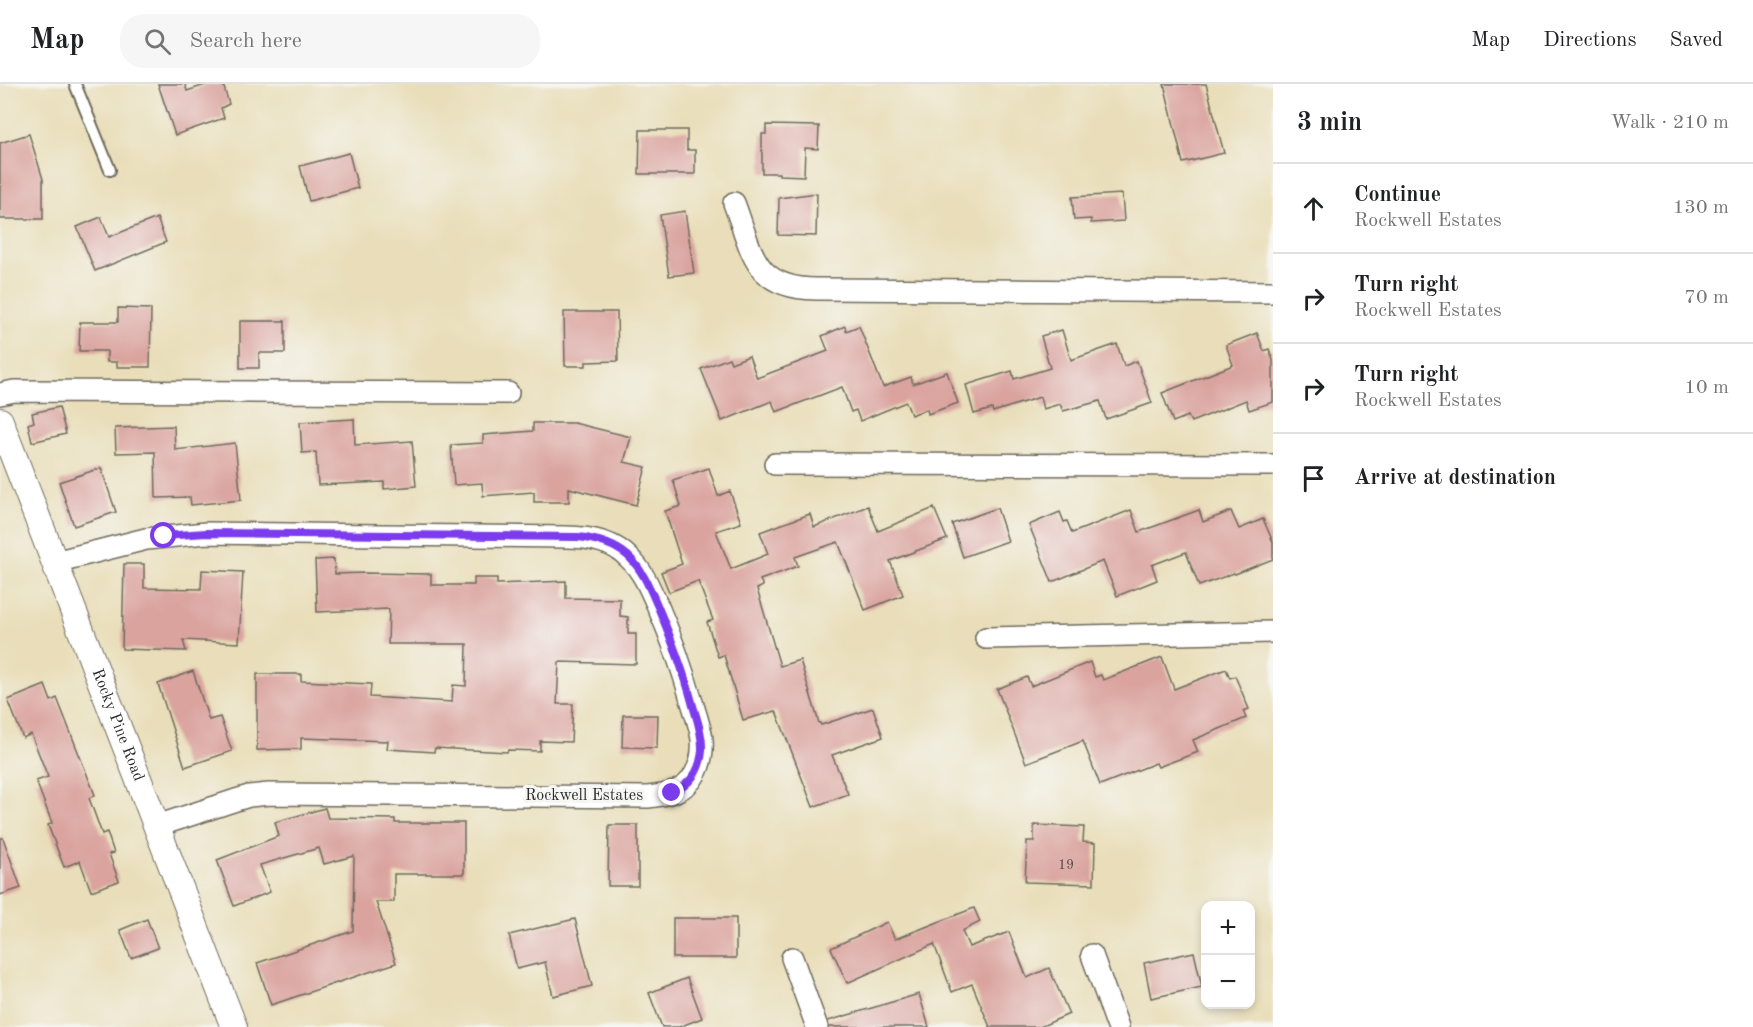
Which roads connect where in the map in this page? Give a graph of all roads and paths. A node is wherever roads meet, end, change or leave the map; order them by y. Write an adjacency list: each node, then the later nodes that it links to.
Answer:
1 (75, 84): 2 (lane)
2 (110, 170)
3 (734, 203): 4 (street)
4 (1273, 292)
5 (508, 393): 6 (street)
6 (0, 394)
7 (0, 421): 10 (street, Rocky Pine Road)
8 (775, 464): 9 (street)
9 (1273, 465)
10 (55, 562): 13 (street, Rocky Pine Road); 13 (street, Rockwell Estates)
11 (1273, 632): 12 (street)
12 (986, 638)
13 (157, 826): 16 (street, Rocky Pine Road)
14 (1092, 955): 18 (street)
15 (792, 958): 17 (street)
16 (234, 1027)
17 (817, 1027)
18 (1119, 1027)

